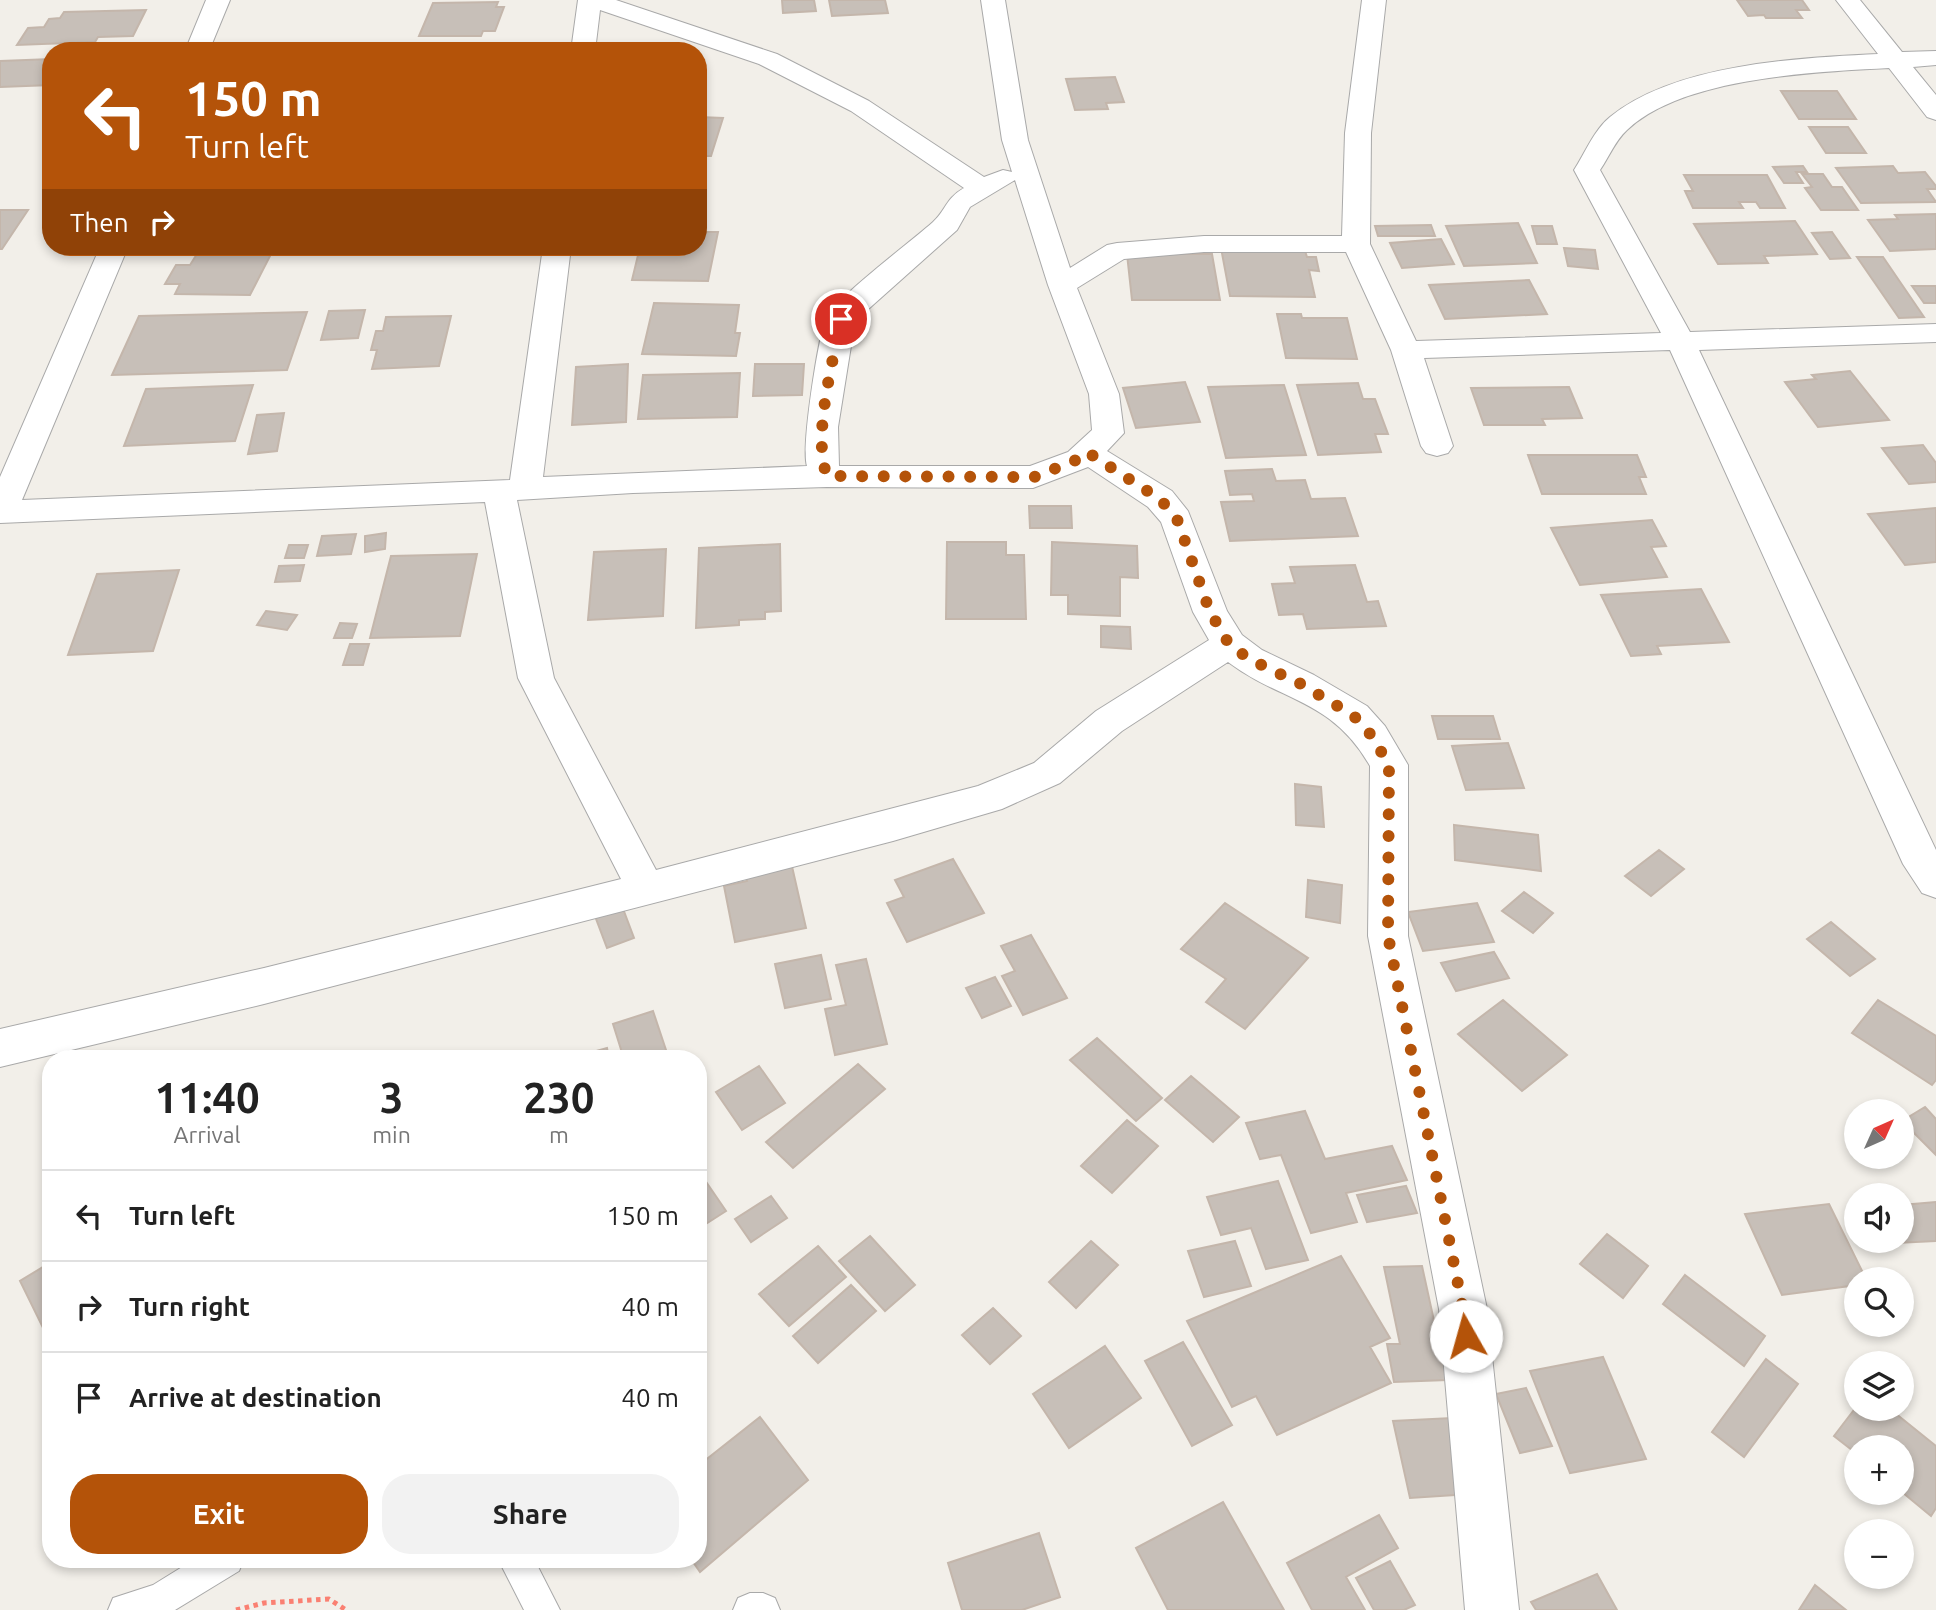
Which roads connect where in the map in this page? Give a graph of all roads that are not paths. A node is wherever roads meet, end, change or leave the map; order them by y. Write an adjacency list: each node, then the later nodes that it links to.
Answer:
1 (218, 0): 6 (street)
2 (592, 0): 7 (street); 12 (street)
3 (993, 0): 11 (street)
4 (1374, 0): 13 (street)
5 (1848, 0): 9 (street)
6 (201, 42)
7 (585, 42)
8 (1936, 58): 9 (street)
9 (1895, 60): 10 (street); 18 (street)
10 (1936, 112)
11 (1024, 168): 12 (street); 16 (street)
12 (982, 188): 22 (street)
13 (1356, 244): 16 (street); 19 (street)
14 (110, 256): 24 (street)
15 (555, 256): 23 (street)
16 (1062, 285): 21 (street)
17 (1936, 333): 18 (street)
18 (1681, 343): 19 (street); 26 (street)
19 (1406, 350): 20 (street)
20 (1437, 446)
21 (1087, 452): 22 (street); 25 (street)
22 (827, 476): 23 (street)
23 (512, 490): 24 (street); 27 (street)
24 (1, 512)
25 (1229, 644): 27 (street); 35 (street)
26 (1936, 882)
27 (645, 887): 28 (street)
28 (0, 1048)
29 (212, 1568): 31 (lane)
30 (520, 1568): 32 (lane)
31 (125, 1610)
32 (543, 1610)
33 (750, 1610): 34 (lane)
34 (763, 1610)
35 (1492, 1610)

